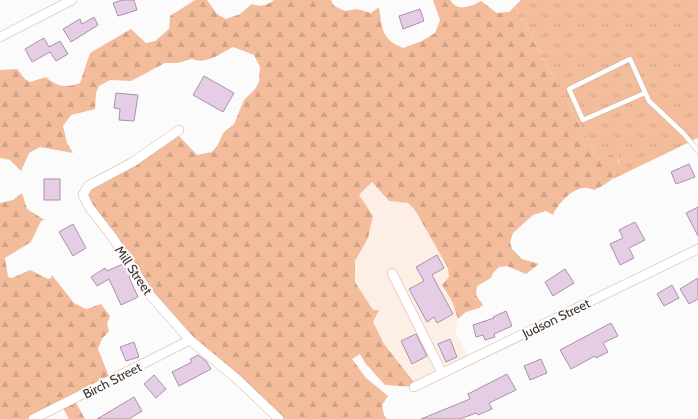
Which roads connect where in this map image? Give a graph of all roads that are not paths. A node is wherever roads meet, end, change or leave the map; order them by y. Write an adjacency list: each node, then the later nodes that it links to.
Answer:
1 (72, 0): 2 (street)
2 (0, 37)
3 (645, 93): 3 (lane); 5 (lane)
4 (178, 130): 8 (street, Mill Street)
5 (698, 151)
6 (698, 249): 9 (street, Judson Street)
7 (392, 273): 9 (street)
8 (190, 340): 11 (street, Birch Street); 12 (street, Mill Street)
9 (442, 374): 10 (street, Judson Street)
10 (414, 387)
11 (33, 419)
12 (279, 419)

